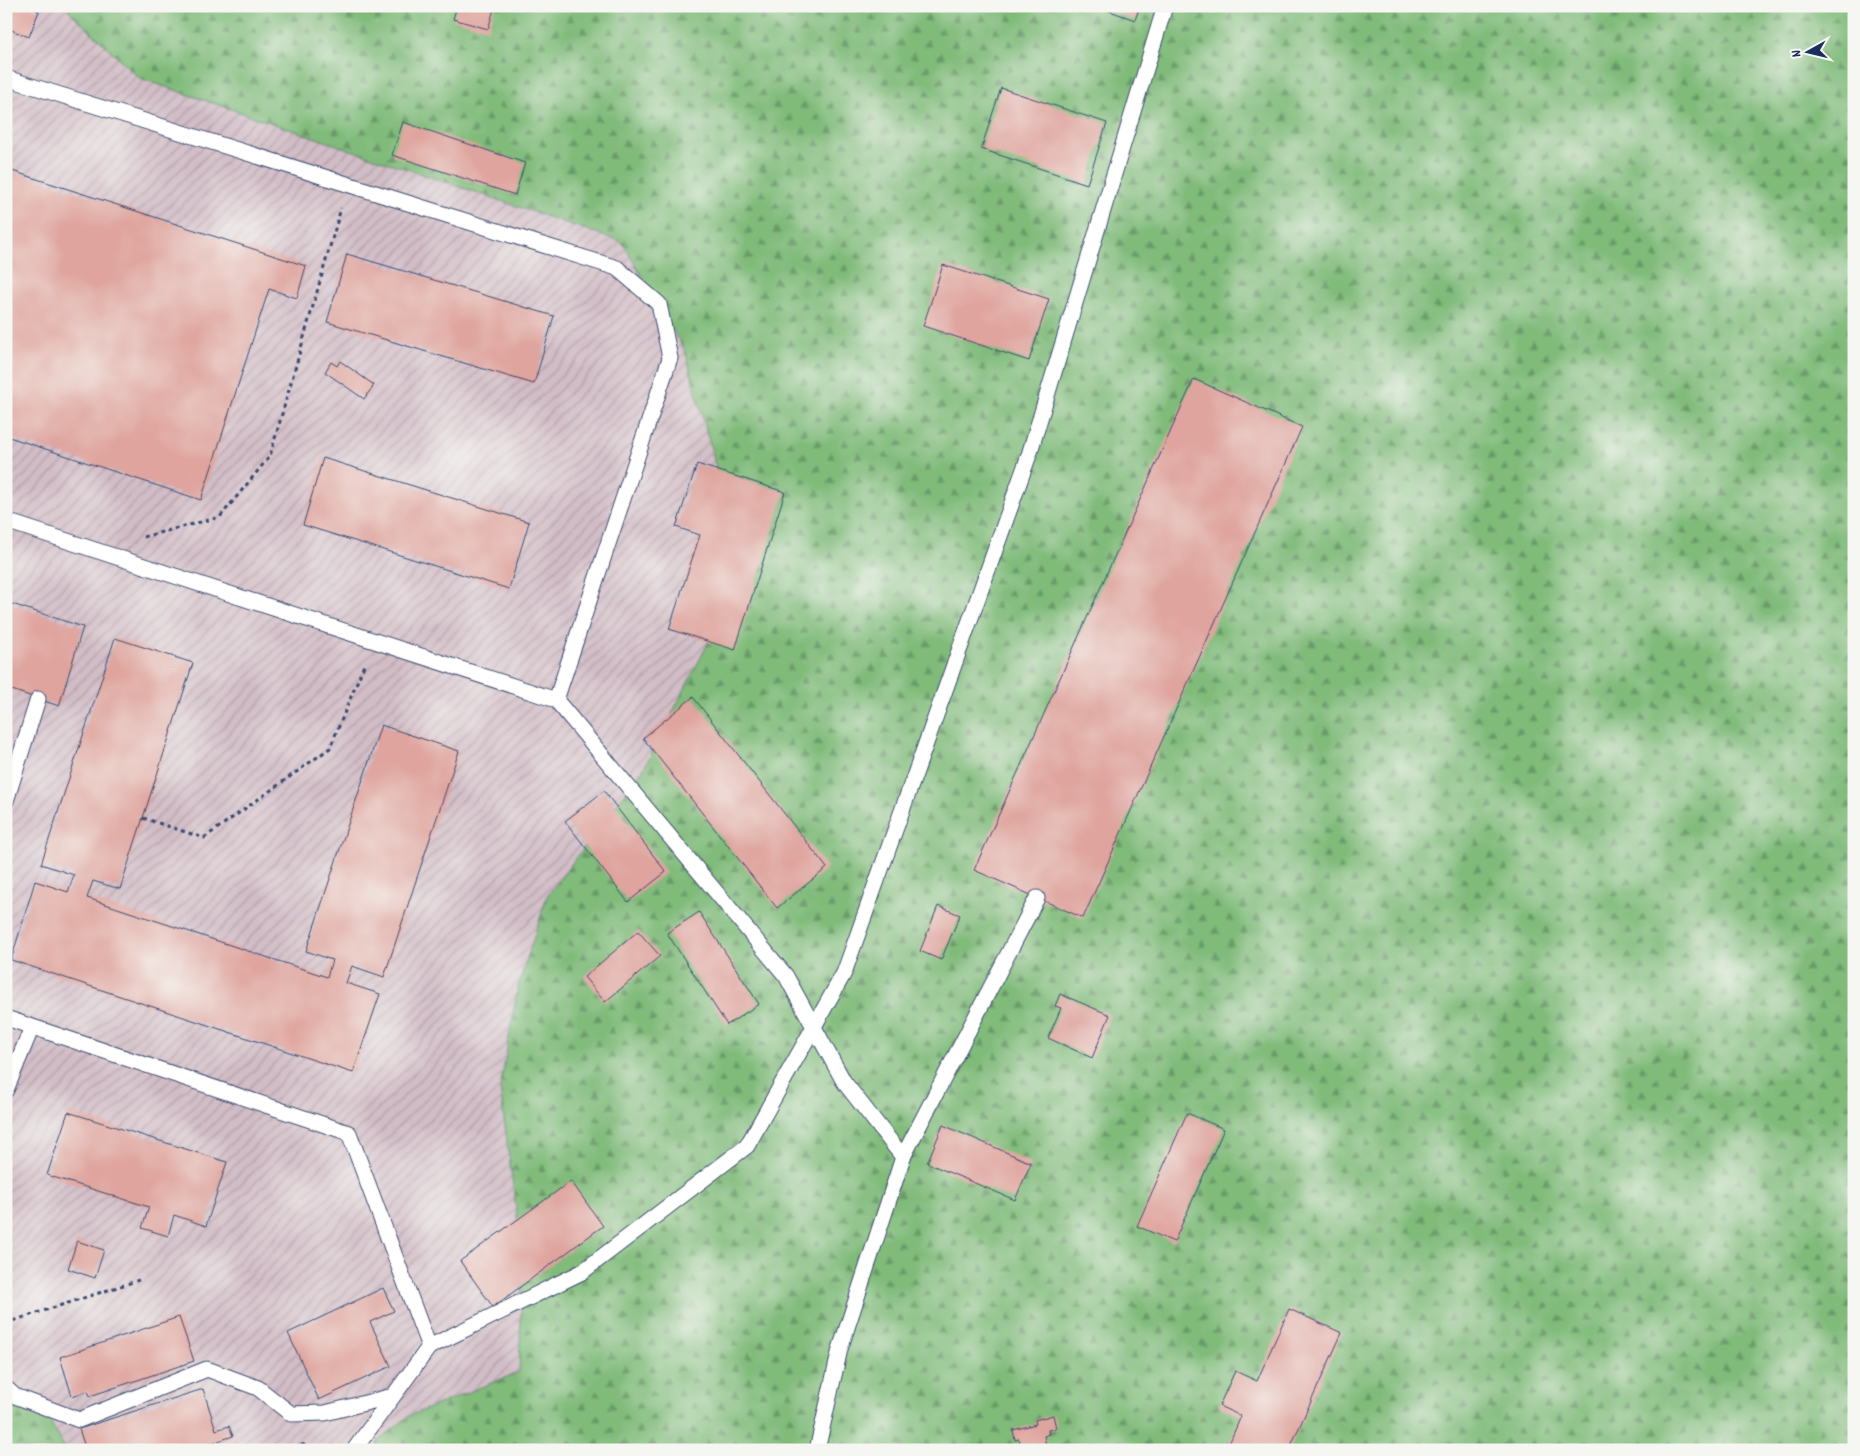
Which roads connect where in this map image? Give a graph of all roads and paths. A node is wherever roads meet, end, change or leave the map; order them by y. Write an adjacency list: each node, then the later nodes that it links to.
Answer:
1 (1165, 6): 14 (lane)
2 (6, 78): 3 (lane)
3 (348, 184): 5 (path); 8 (lane)
4 (6, 521): 5 (lane)
5 (96, 550): 6 (lane)
6 (374, 640): 8 (lane); 10 (path)
7 (38, 699): 9 (lane)
8 (556, 700): 14 (lane)
9 (6, 801)
10 (143, 818)
11 (1037, 898): 16 (lane)
12 (6, 1018): 13 (lane)
13 (32, 1027): 15 (lane); 19 (lane)
14 (814, 1027): 16 (lane); 19 (lane)
15 (6, 1090)
16 (903, 1157): 23 (lane)
17 (139, 1280): 18 (path)
18 (6, 1323)
19 (429, 1348): 21 (lane)
20 (6, 1388): 21 (lane)
21 (394, 1396): 22 (lane)
22 (354, 1450)
23 (817, 1450)

